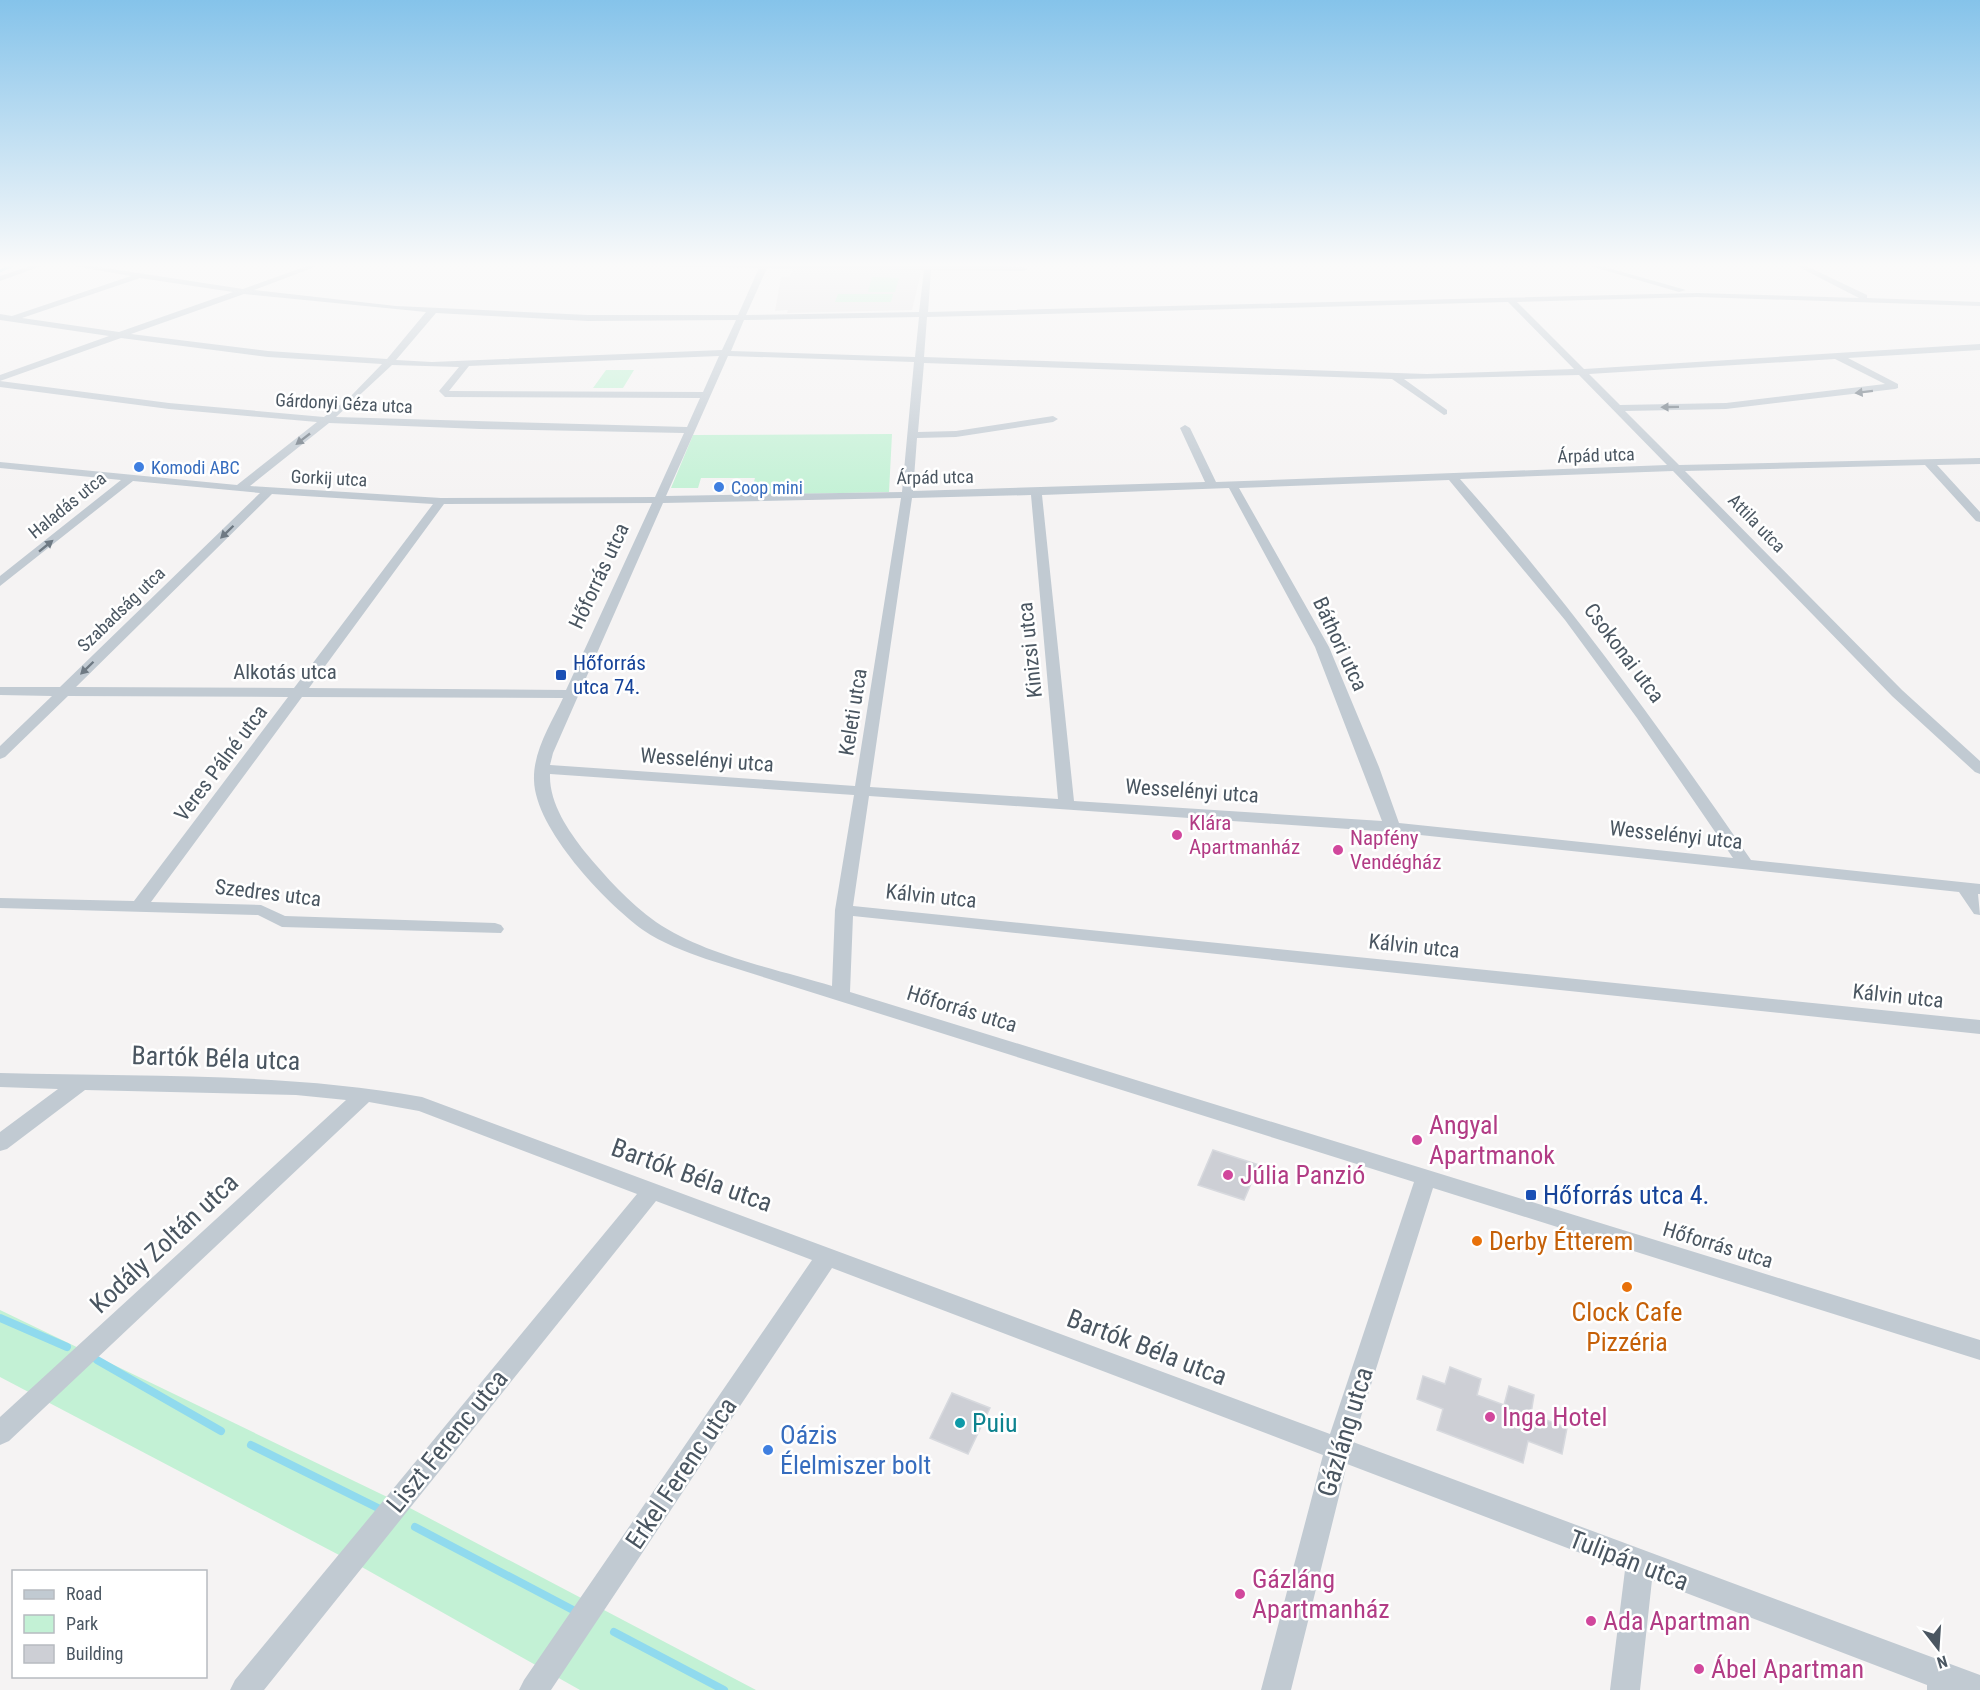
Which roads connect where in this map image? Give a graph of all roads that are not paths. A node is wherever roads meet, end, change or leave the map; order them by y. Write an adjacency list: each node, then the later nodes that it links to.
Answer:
1 (95, 343): 15 (street)
2 (179, 343): 11 (street)
3 (405, 343): 11 (street)
4 (729, 343): 8 (street, Hőforrás utca)
5 (921, 343): 10 (street, Keleti utca)
6 (1552, 343): 13 (street, Attila utca)
7 (1980, 347): 9 (street)
8 (724, 353): 10 (street); 12 (street); 17 (street, Hőforrás utca)
9 (1834, 354): 13 (street); 18 (street, one-way to 18)
10 (920, 360): 14 (street); 24 (street, Keleti utca)
11 (389, 363): 12 (street); 20 (street)
12 (466, 364): 17 (street)
13 (1580, 372): 14 (street); 18 (street, Attila utca)
14 (1394, 376): 19 (street)
15 (0, 378)
16 (0, 384): 20 (street, Gárdonyi Géza utca)
17 (705, 395): 23 (street, Hőforrás utca)
18 (1619, 408): 29 (street, Attila utca)
19 (1444, 412)
20 (330, 419): 23 (street, Gárdonyi Géza utca); 35 (street, one-way to 35)
21 (1053, 419): 24 (street)
22 (1185, 428): 34 (street)
23 (689, 430): 39 (street, Hőforrás utca)
24 (911, 435): 38 (street, Keleti utca)
25 (1980, 461): 26 (street, Árpád utca)
26 (1928, 462): 29 (street, Árpád utca); 41 (street)
27 (0, 465): 28 (street, Gorkij utca)
28 (14, 466): 30 (street); 32 (street, Gorkij utca)
29 (1678, 468): 31 (street, Árpád utca); 49 (street, Attila utca)
30 (0, 477)
31 (1453, 478): 33 (street, Árpád utca); 53 (street, Csokonai utca)
32 (129, 479): 35 (street, Gorkij utca); 42 (street, Haladás utca, one-way to 32)
33 (1233, 486): 34 (street, Árpád utca); 52 (street, Báthori utca)
34 (1213, 487): 37 (street, Árpád utca)
35 (240, 488): 36 (street, Gorkij utca)
36 (268, 491): 40 (street, Gorkij utca); 44 (street, Szabadság utca, one-way to 44)
37 (1036, 492): 38 (street, Árpád utca); 51 (street, Kinizsi utca)
38 (906, 494): 39 (street, Árpád utca); 50 (street, Keleti utca)
39 (658, 500): 40 (street, Gorkij utca); 46 (street, Hőforrás utca)
40 (441, 501): 45 (street, Veres Pálné utca)
41 (1980, 519)
42 (0, 582)
43 (0, 692): 44 (street, Alkotás utca)
44 (63, 692): 45 (street, Alkotás utca); 47 (street, Szabadság utca)
45 (300, 693): 46 (street, Alkotás utca); 56 (street, Veres Pálné utca)
46 (570, 694): 48 (street, Hőforrás utca)
47 (0, 754)
48 (542, 769): 50 (street, Wesselényi utca); 60 (street, Hőforrás utca)
49 (1980, 769)
50 (862, 792): 51 (street, Wesselényi utca); 57 (street, Keleti utca)
51 (1066, 803): 52 (street, Wesselényi utca)
52 (1392, 827): 53 (street, Wesselényi utca)
53 (1746, 864): 54 (street, Wesselényi utca)
54 (1972, 888): 58 (street)
55 (0, 903): 56 (street, Szedres utca)
56 (140, 905): 59 (street, Szedres utca)
57 (844, 910): 60 (street, Keleti utca); 61 (street, Kálvin utca)
58 (1980, 910)
59 (495, 929)
60 (841, 995): 66 (street, Hőforrás utca)
61 (1980, 1027)
62 (0, 1080): 63 (street, Bartók Béla utca)
63 (81, 1082): 64 (street, Bartók Béla utca); 65 (street)
64 (365, 1094): 67 (street, Bartók Béla utca); 70 (street, Kodály Zoltán utca)
65 (0, 1143)
66 (1426, 1178): 69 (street, Hőforrás utca); 71 (street, Gázláng utca)
67 (651, 1192): 68 (street, Bartók Béla utca); 74 (street, Liszt Ferenc utca)
68 (828, 1255): 71 (street, Bartók Béla utca); 75 (street, Erkel Ferenc utca)
69 (1980, 1350)
70 (0, 1433)
71 (1337, 1451): 72 (street, Tulipán utca); 76 (street, Gázláng utca)
72 (1640, 1564): 73 (street, Tulipán utca); 77 (street)
73 (1942, 1683): 78 (street, Tulipán utca)
74 (244, 1690)
75 (534, 1690)
76 (1276, 1690)
77 (1625, 1690)
78 (1980, 1690)

